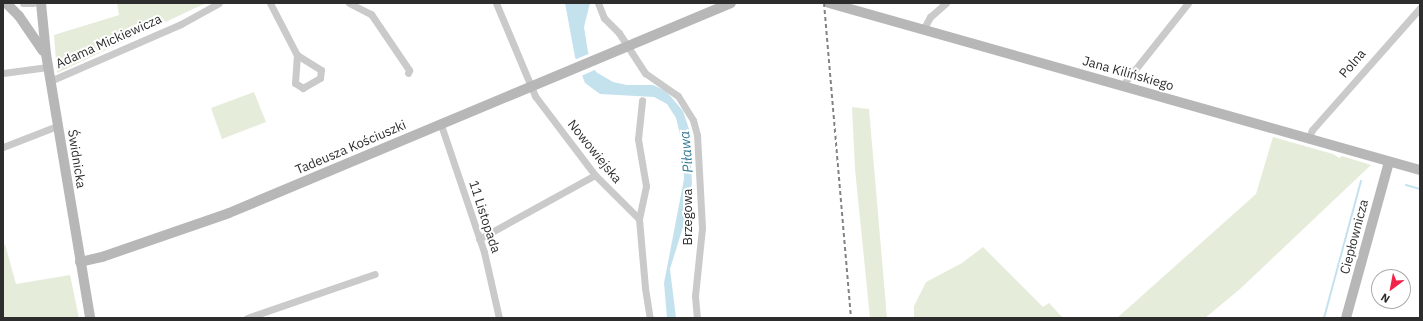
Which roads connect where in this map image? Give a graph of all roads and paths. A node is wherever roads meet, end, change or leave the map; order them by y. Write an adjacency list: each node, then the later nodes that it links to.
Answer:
1 (6, 3): 17 (street)
2 (23, 3): 3 (street)
3 (32, 3)
4 (41, 3): 17 (street, Świdnicka)
5 (219, 3): 22 (street, Adama Mickiewicza)
6 (270, 3): 18 (street)
7 (349, 3): 21 (street)
8 (496, 3): 23 (street, Nowowiejska)
9 (598, 3): 16 (street, Brzegowa)
10 (730, 3): 16 (street)
11 (829, 3): 15 (street, Jana Kilińskiego)
12 (946, 3): 15 (street)
13 (1188, 3): 24 (street)
14 (1420, 8): 28 (street, Polna)
15 (923, 30): 24 (street, Jana Kilińskiego)
16 (628, 47): 23 (street, Tadeusza Kościuszki); 41 (street, Brzegowa)
17 (46, 54): 19 (street, Świdnicka)
18 (297, 55): 18 (street)
19 (48, 67): 20 (street); 22 (street, Świdnicka)
20 (3, 73)
21 (408, 73)
22 (50, 81): 27 (street, Świdnicka)
23 (530, 86): 26 (street, Tadeusza Kościuszki); 32 (street, Nowowiejska)
24 (1122, 86): 28 (street, Jana Kilińskiego)
25 (642, 100): 33 (street)
26 (441, 125): 34 (street, 11 Listopada); 35 (street, Tadeusza Kościuszki)
27 (57, 126): 29 (street); 35 (street, Świdnicka)
28 (1308, 139): 30 (street, Jana Kilińskiego)
29 (3, 147)
30 (1389, 162): 31 (street, Jana Kilińskiego); 42 (street, Ciepłownicza)
31 (1420, 170)
32 (595, 175): 33 (street, Nowowiejska); 34 (street)
33 (639, 219): 40 (street)
34 (479, 239): 39 (street, 11 Listopada)
35 (80, 262): 37 (street, Świdnicka)
36 (375, 274): 38 (street)
37 (90, 318)
38 (247, 318)
39 (499, 318)
40 (650, 318)
41 (697, 318)
42 (1346, 318)

